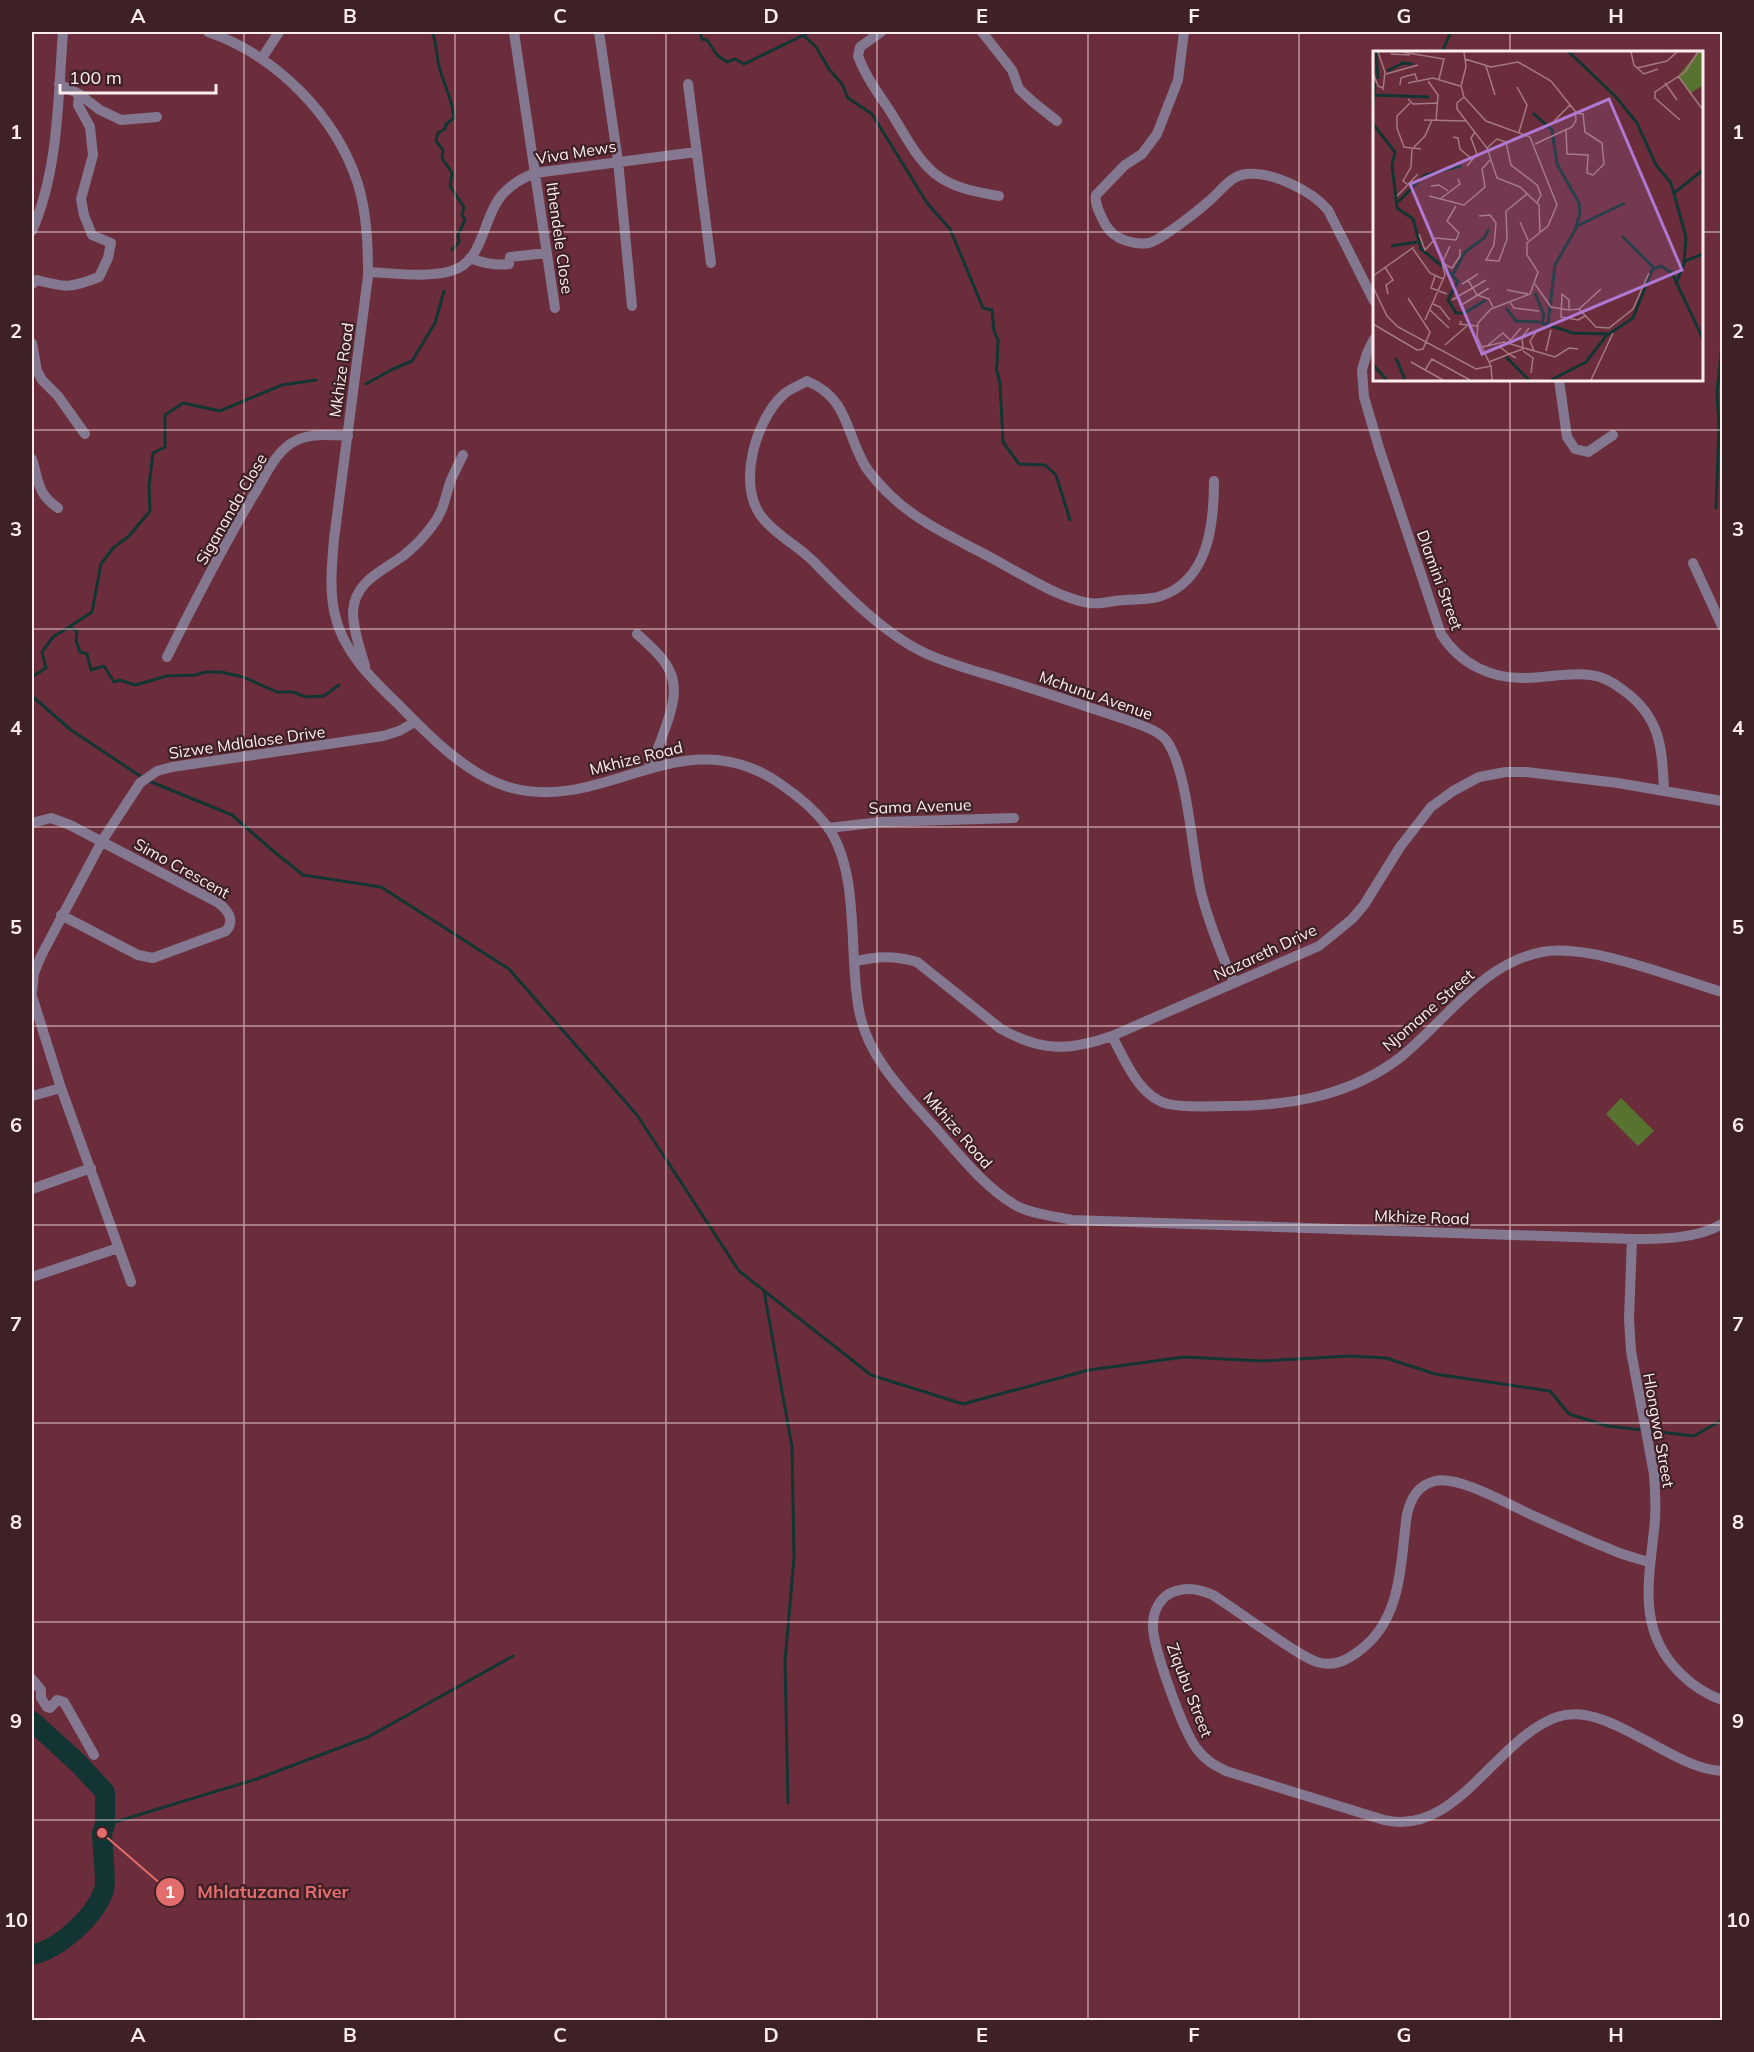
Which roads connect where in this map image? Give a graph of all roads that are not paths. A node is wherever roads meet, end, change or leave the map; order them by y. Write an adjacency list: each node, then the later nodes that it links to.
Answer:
1 (63, 32): 10 (street)
2 (208, 32): 9 (street, Mkhize Road)
3 (279, 32): 9 (street)
4 (514, 32): 17 (street, Ithendele Close)
5 (599, 32): 16 (street)
6 (881, 32): 18 (street)
7 (982, 32): 14 (street)
8 (1184, 32): 25 (street)
9 (262, 58): 23 (street, Mkhize Road)
10 (59, 84): 12 (street); 19 (street)
11 (688, 84): 15 (street)
12 (78, 94): 13 (street); 24 (street)
13 (158, 117)
14 (1057, 121)
15 (696, 152): 16 (street, Viva Mews); 22 (street)
16 (618, 161): 17 (street, Viva Mews); 26 (street)
17 (535, 173): 20 (street, Ithendele Close); 21 (street, Viva Mews)
18 (999, 196)
19 (32, 231)
20 (547, 253): 21 (street); 27 (street, Ithendele Close)
21 (470, 258): 23 (street)
22 (711, 262)
23 (368, 272): 33 (street, Mkhize Road)
24 (32, 284)
25 (1373, 299)
26 (632, 306)
27 (555, 308)
28 (1373, 341): 45 (street, Dlamini Street)
29 (32, 343): 31 (street)
30 (1559, 381): 32 (street)
31 (84, 434)
32 (1613, 435)
33 (348, 436): 41 (street, Sigananda Close); 42 (street, Mkhize Road)
34 (463, 455): 42 (street)
35 (32, 459): 37 (street)
36 (1214, 481): 53 (street, Mchunu Avenue)
37 (58, 508)
38 (1693, 563): 39 (street)
39 (1722, 626)
40 (637, 634): 44 (street)
41 (167, 657)
42 (367, 672): 43 (street, Mkhize Road)
43 (415, 722): 44 (street, Mkhize Road); 50 (street, Sizwe Mdlalose Drive)
44 (648, 768): 49 (street, Mkhize Road)
45 (1664, 791): 46 (street, Nazareth Drive); 53 (street, Nazareth Drive)
46 (1722, 801)
47 (1014, 818): 49 (street, Sama Avenue)
48 (32, 823): 50 (street)
49 (828, 828): 52 (street, Mkhize Road)
50 (102, 841): 51 (street, Sizwe Mdlalose Drive); 51 (street, Simo Crescent)
51 (61, 915): 55 (street, Sizwe Mdlalose Drive)
52 (854, 962): 56 (street, Nazareth Drive); 62 (street, Mkhize Road)
53 (1234, 983): 56 (street, Nazareth Drive)
54 (1722, 992): 56 (street, Njomane Street)
55 (32, 1001): 57 (street, Sizwe Mdlalose Drive)
56 (1112, 1036)
57 (61, 1088): 58 (street); 59 (street, Sizwe Mdlalose Drive)
58 (32, 1096)
59 (91, 1168): 60 (street); 63 (street, Sizwe Mdlalose Drive)
60 (32, 1189)
61 (1722, 1224): 62 (street, Mkhize Road)
62 (1632, 1239): 66 (street, Hlongwa Street)
63 (118, 1248): 64 (street); 65 (street, Sizwe Mdlalose Drive)
64 (32, 1277)
65 (131, 1282)
66 (1649, 1562): 68 (street, Hlongwa Street); 70 (street, Ziqubu Street)
67 (32, 1679): 69 (street)
68 (1722, 1700)
69 (94, 1755)
70 (1722, 1771)

